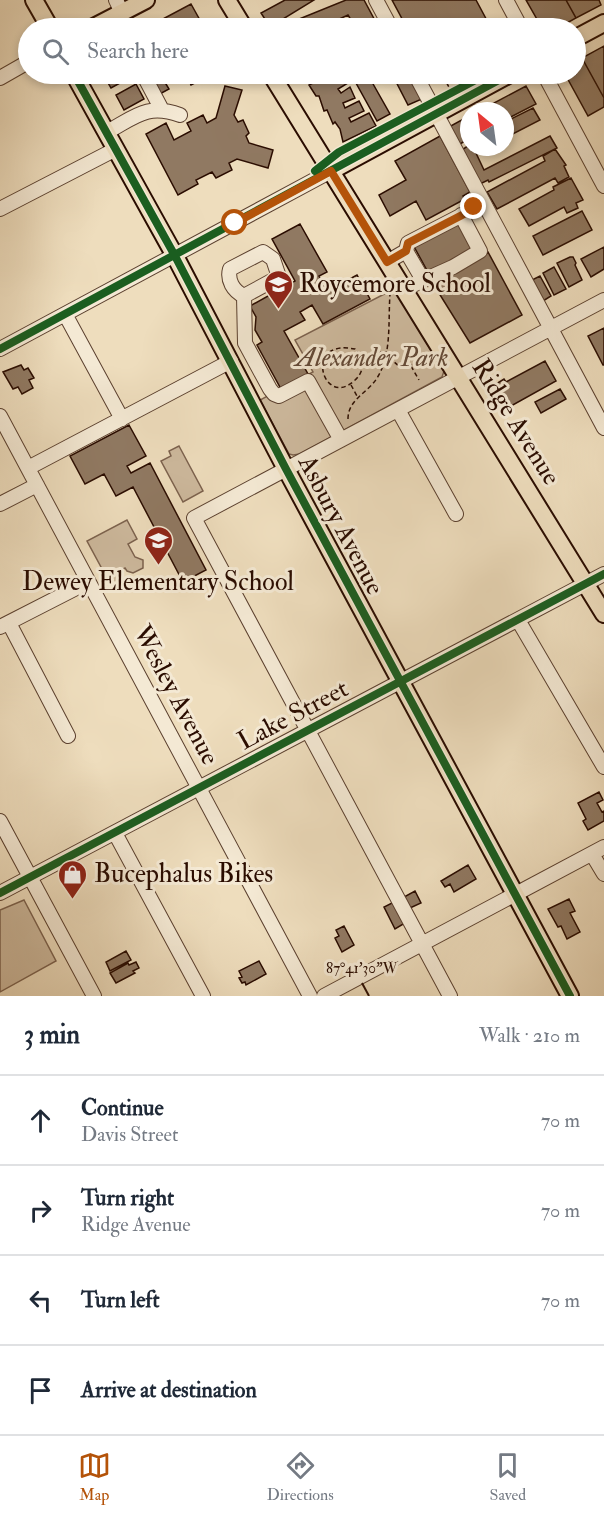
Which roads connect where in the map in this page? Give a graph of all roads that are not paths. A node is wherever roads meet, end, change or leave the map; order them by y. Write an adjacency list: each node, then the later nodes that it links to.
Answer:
1 (34, 0): 7 (main road)
2 (146, 0): 6 (main road)
3 (227, 0): 8 (main road)
4 (376, 0): 9 (street)
5 (506, 0): 10 (street)
6 (117, 15)
7 (44, 18)
8 (238, 18)
9 (386, 18)
10 (516, 18)
11 (604, 23): 12 (main road)
12 (586, 33)
13 (18, 68): 14 (street)
14 (0, 78)
15 (80, 84): 24 (main road, Asbury Avenue)
16 (148, 84): 22 (street)
17 (277, 84): 27 (main road, Ridge Avenue)
18 (421, 84): 21 (street)
19 (488, 84): 21 (main road)
20 (550, 84): 26 (street)
21 (434, 108): 27 (main road); 29 (street)
22 (162, 110): 23 (street); 24 (street)
23 (180, 115)
24 (107, 132): 25 (main road, Asbury Avenue)
25 (116, 149): 30 (street); 33 (main road, Asbury Avenue)
26 (599, 163): 28 (street)
27 (331, 171): 33 (street); 34 (main road, Ridge Avenue)
28 (604, 186)
29 (483, 201): 31 (street); 40 (street)
30 (0, 209)
31 (461, 215): 32 (street); 35 (street)
32 (406, 251): 34 (street); 35 (street)
33 (175, 256): 39 (street); 42 (main road, Asbury Avenue)
34 (387, 262): 36 (main road, Ridge Avenue)
35 (423, 280): 36 (street)
36 (397, 291): 43 (main road, Ridge Avenue)
37 (244, 296): 48 (street)
38 (604, 300): 40 (street)
39 (65, 314): 41 (street); 46 (street)
40 (551, 328): 43 (street); 47 (street)
41 (0, 349)
42 (231, 361): 46 (street); 50 (main road, Asbury Avenue)
43 (459, 378): 44 (street); 56 (main road, Ridge Avenue)
44 (398, 410): 48 (street); 53 (street)
45 (0, 416): 49 (street, Wesley Avenue)
46 (122, 419): 49 (street)
47 (604, 428)
48 (341, 440): 50 (street)
49 (28, 468): 51 (street, Wesley Avenue)
50 (286, 469): 60 (main road, Asbury Avenue); 61 (street)
51 (37, 485): 52 (street); 55 (street, Wesley Avenue)
52 (0, 504)
53 (456, 514)
54 (604, 574): 56 (street, Lake Street)
55 (88, 582): 59 (street); 64 (street, Wesley Avenue)
56 (586, 584): 57 (main road, Ridge Avenue); 58 (street, Lake Street)
57 (604, 614)
58 (518, 620): 60 (street, Lake Street); 63 (street)
59 (5, 625): 62 (street)
60 (401, 682): 61 (street, Lake Street); 71 (main road, Asbury Avenue)
61 (308, 731): 64 (street, Lake Street); 72 (street)
62 (68, 736)
63 (604, 767)
64 (198, 789): 66 (street, Lake Street); 75 (street, Wesley Avenue)
65 (0, 821): 69 (street)
66 (115, 833): 69 (street, Lake Street); 74 (street)
67 (598, 851): 68 (street); 71 (street)
68 (604, 874)
69 (30, 878): 70 (street, Lake Street); 73 (street)
70 (0, 893)
71 (516, 894): 72 (street); 78 (main road, Asbury Avenue)
72 (422, 944): 76 (street); 77 (street)
73 (94, 996)
74 (203, 996)
75 (310, 996)
76 (324, 996)
77 (450, 996)
78 (570, 996)

